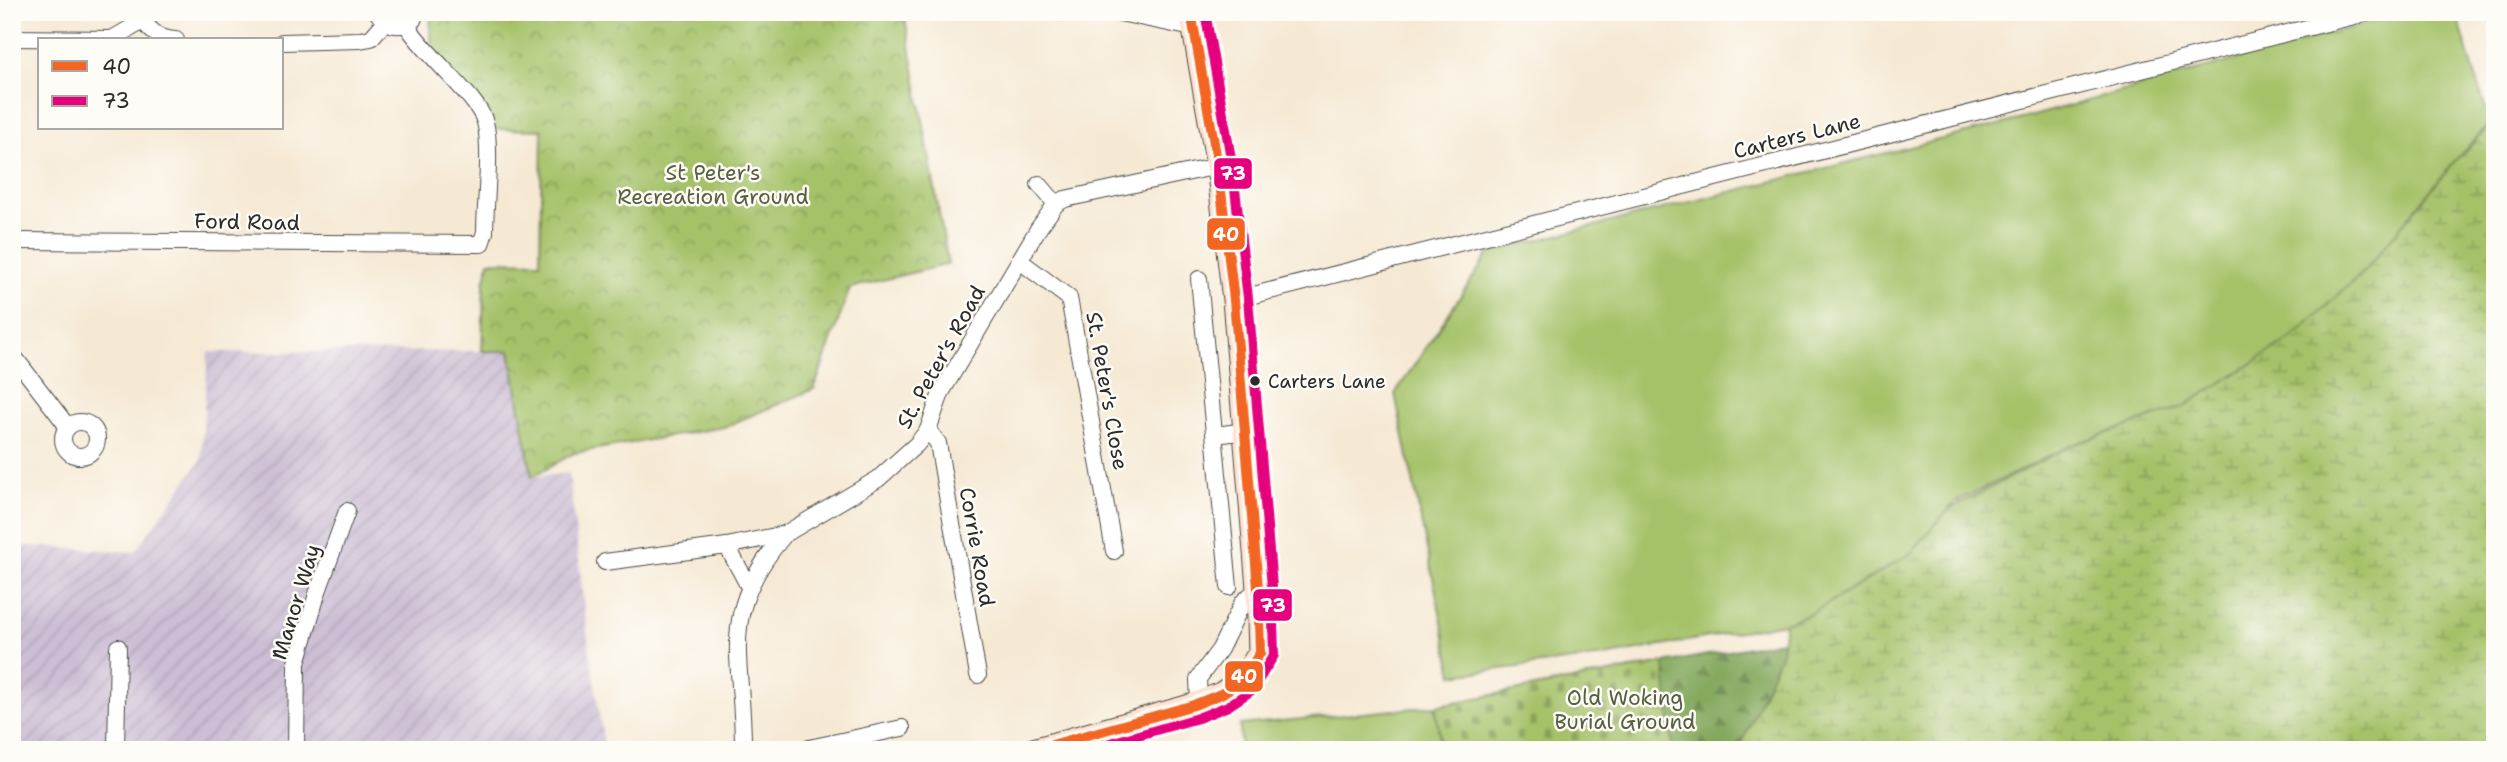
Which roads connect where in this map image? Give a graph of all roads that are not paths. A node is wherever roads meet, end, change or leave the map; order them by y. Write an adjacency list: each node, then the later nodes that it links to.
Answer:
1 (1051, 12): 6 (street)
2 (2370, 12): 18 (street, Carters Lane)
3 (140, 16): 9 (street); 10 (street)
4 (381, 17): 5 (street); 11 (street)
5 (411, 18): 15 (street, Ford Road)
6 (1192, 20): 12 (main road)
7 (12, 38): 8 (street)
8 (38, 38)
9 (113, 38)
10 (162, 38)
11 (284, 42)
12 (1218, 166): 14 (street); 18 (main road)
13 (1039, 184): 14 (street)
14 (1056, 204): 16 (street, St. Peter's Road)
15 (12, 241)
16 (1020, 261): 21 (street, St. Peter's Road); 27 (street, St. Peter's Close)
17 (1199, 279): 23 (street)
18 (1234, 300): 22 (main road)
19 (12, 354): 20 (street)
20 (68, 427)
21 (929, 430): 25 (street, St. Peter's Road); 33 (street, Corrie Road)
22 (1247, 431): 23 (street); 31 (main road)
23 (1215, 435): 30 (street)
24 (347, 511): 37 (street, Manor Way)
25 (785, 534): 26 (street, St. Peter's Road); 29 (street, St. Peter's Road)
26 (727, 546): 28 (street, St. Peter's Road); 29 (street)
27 (1114, 551)
28 (605, 562)
29 (748, 585): 38 (street, St. Peter's Road)
30 (1229, 587)
31 (1258, 588): 34 (street); 34 (main road)
32 (118, 647): 36 (street)
33 (978, 675)
34 (1199, 702): 40 (main road)
35 (902, 728): 39 (street)
36 (116, 750)
37 (296, 750)
38 (743, 750)
39 (800, 750)
40 (1033, 750)

